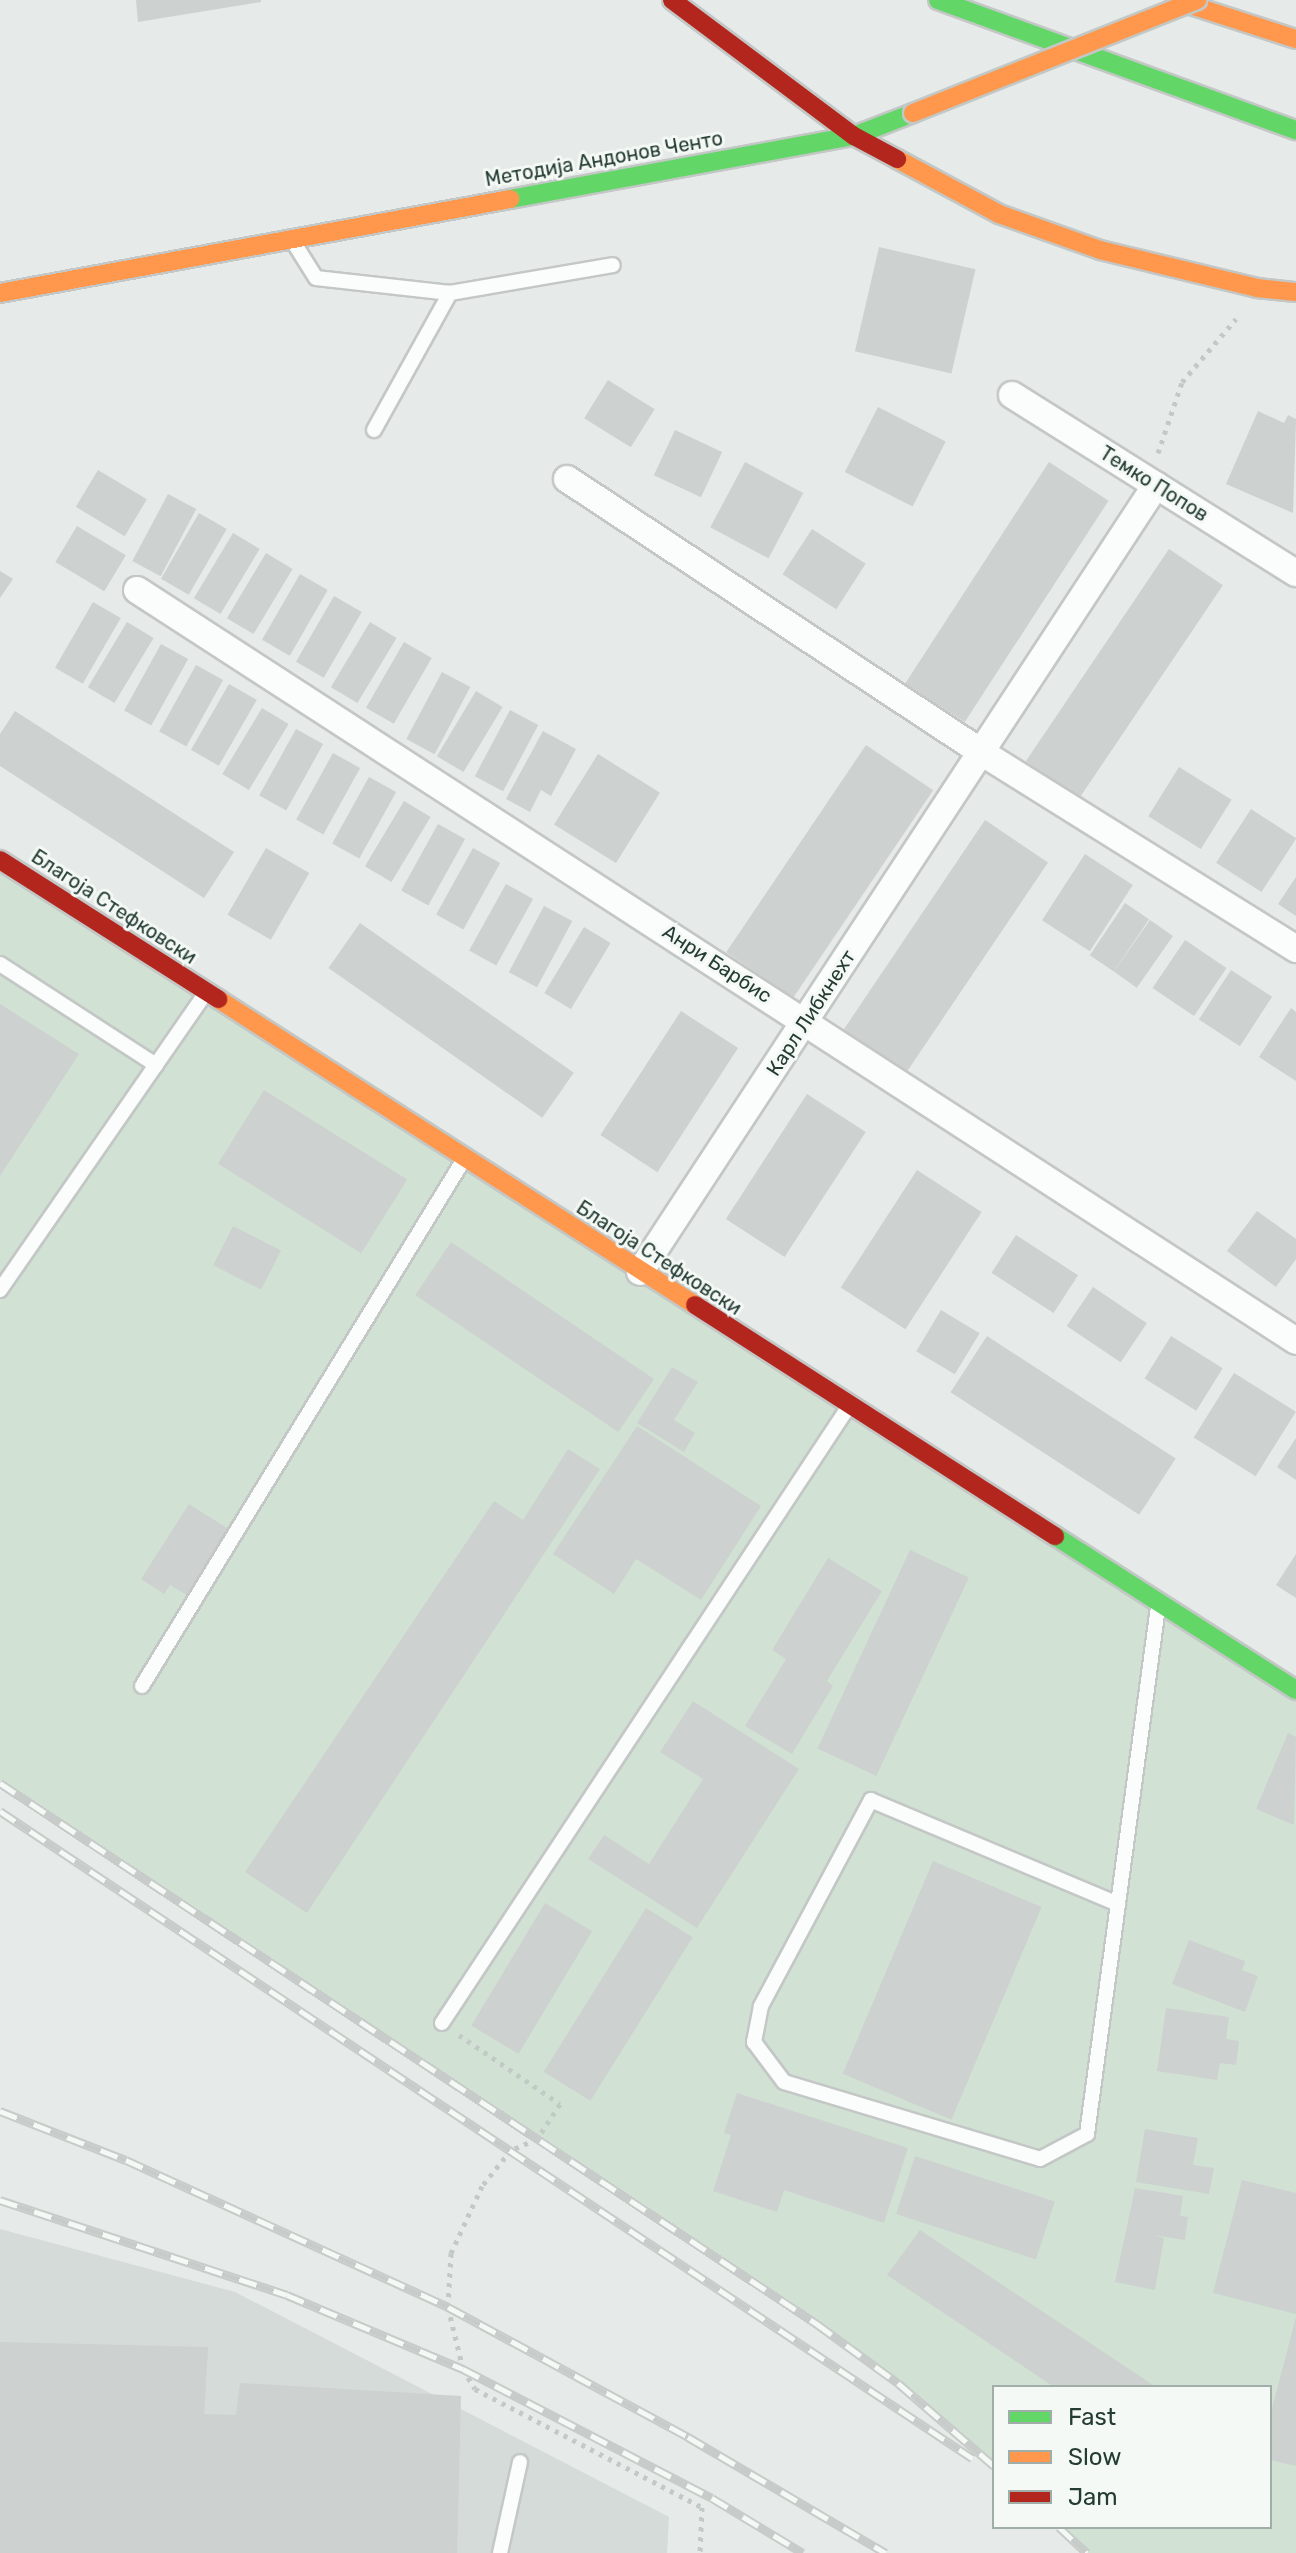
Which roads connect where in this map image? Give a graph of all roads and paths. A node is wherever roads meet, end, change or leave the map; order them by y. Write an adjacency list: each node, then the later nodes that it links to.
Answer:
1 (672, 0): 7 (main road)
2 (938, 0): 6 (main road)
3 (1175, 0): 5 (main road)
4 (1197, 0): 7 (main road, Методија Андонов Ченто, bridge)
5 (1296, 39)
6 (1296, 130)
7 (854, 136): 8 (main road, Методија Андонов Ченто); 10 (main road)
8 (292, 239): 11 (main road, Методија Андонов Ченто); 12 (lane)
9 (613, 265): 12 (lane)
10 (1296, 292)
11 (0, 293)
12 (450, 293): 15 (lane)
13 (1240, 316): 17 (path)
14 (1012, 395): 17 (street, Темко Попов)
15 (374, 430)
16 (567, 479): 20 (street)
17 (1156, 485): 18 (street, Темко Попов); 20 (street, Карл Либкнехт)
18 (1296, 573)
19 (137, 590): 25 (street, Анри Барбис)
20 (981, 752): 22 (street); 25 (street, Карл Либкнехт)
21 (0, 860): 24 (main road, Благоја Стефковски)
22 (1296, 949)
23 (0, 964): 26 (lane)
24 (207, 992): 26 (lane); 27 (main road, Благоја Стефковски)
25 (806, 1021): 28 (street, Карл Либкнехт); 30 (street, Анри Барбис)
26 (156, 1065): 29 (lane)
27 (464, 1159): 28 (main road, Благоја Стефковски); 33 (lane)
28 (640, 1272): 31 (main road, Благоја Стефковски)
29 (0, 1290)
30 (1296, 1341)
31 (849, 1406): 32 (main road, Благоја Стефковски); 36 (lane)
32 (1158, 1602): 34 (main road, Благоја Стефковски); 35 (lane)
33 (142, 1686)
34 (1296, 1690)
35 (1118, 1904): 35 (lane)
36 (442, 2023): 39 (path)
37 (520, 2462): 38 (lane)
38 (500, 2553)
39 (700, 2553)

